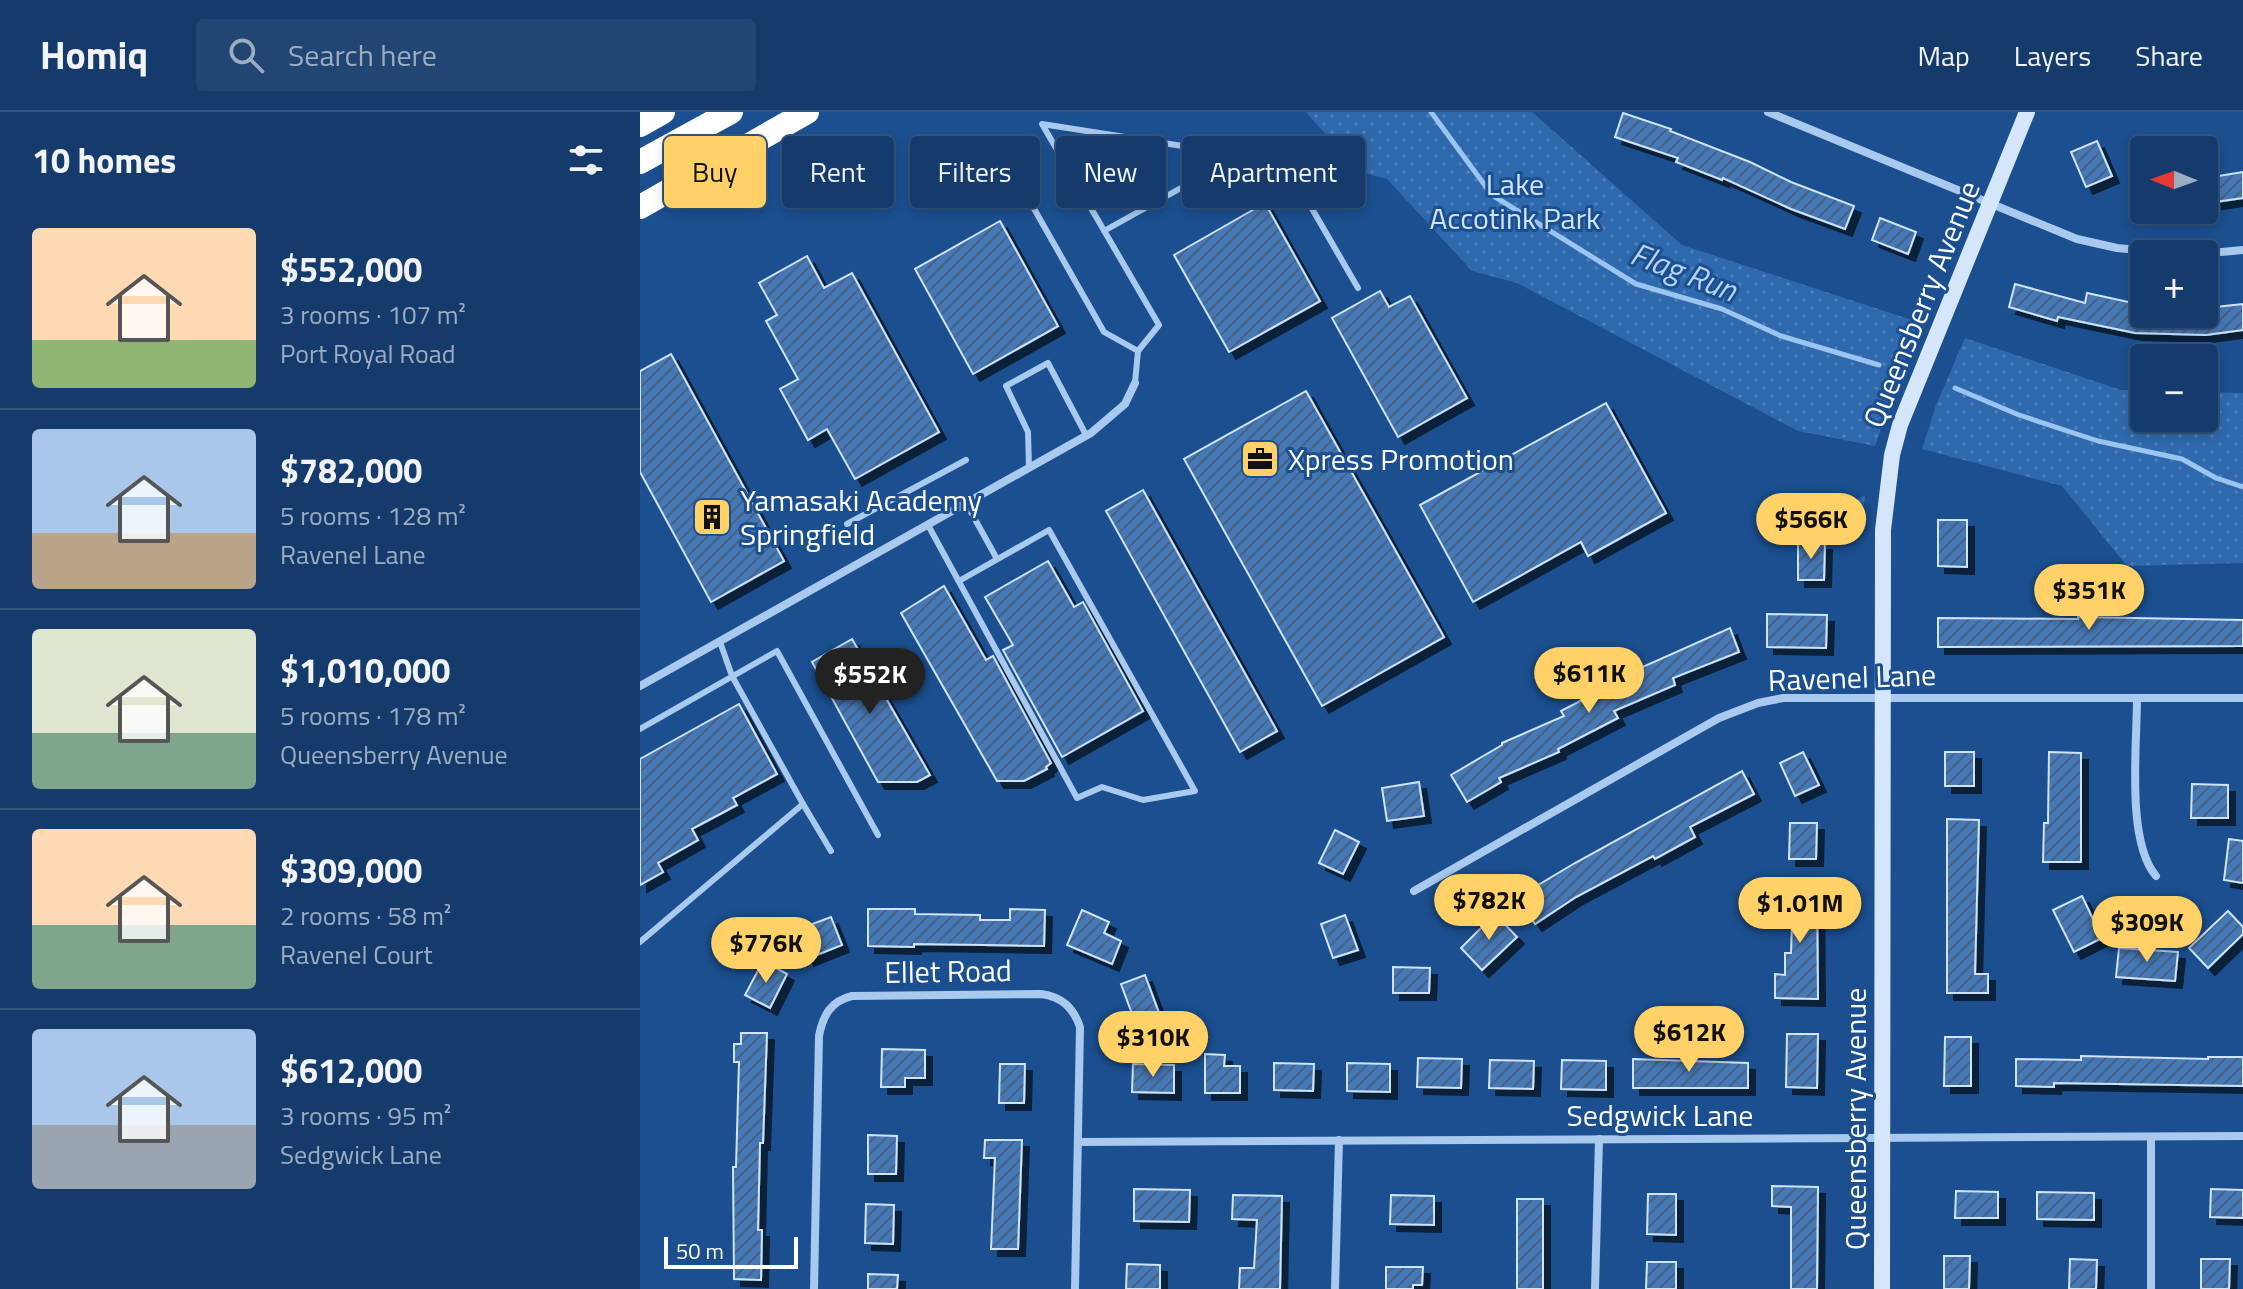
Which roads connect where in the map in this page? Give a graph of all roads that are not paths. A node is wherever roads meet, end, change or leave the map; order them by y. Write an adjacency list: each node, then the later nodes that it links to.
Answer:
1 (663, 112): 6 (highway)
2 (731, 112): 8 (highway)
3 (807, 112): 11 (highway)
4 (1768, 112): 10 (street)
5 (2027, 112): 10 (street, Queensberry Avenue)
6 (640, 125)
7 (1182, 146): 14 (lane)
8 (640, 162)
9 (1182, 187): 14 (lane)
10 (1990, 205): 15 (street); 32 (street, Queensberry Avenue)
11 (640, 207)
12 (1034, 208): 19 (lane)
13 (1312, 208): 18 (lane)
14 (1104, 231): 19 (lane)
15 (2130, 249)
16 (2243, 250): 17 (street)
17 (2218, 252)
18 (1358, 288)
19 (1138, 351): 20 (lane)
20 (1135, 383): 21 (street)
21 (1086, 435): 23 (street); 23 (lane)
22 (966, 460): 25 (lane)
23 (1029, 468): 24 (street)
24 (966, 503): 26 (street); 27 (lane)
25 (847, 524)
26 (928, 525): 28 (lane); 29 (street)
27 (997, 559): 28 (lane); 28 (lane)
28 (959, 581)
29 (720, 642): 30 (lane); 31 (street)
30 (732, 676): 35 (lane); 36 (lane); 37 (lane)
31 (640, 686)
32 (1883, 698): 34 (street, Ravenel Lane); 40 (street, Ravenel Lane); 43 (street, Queensberry Avenue)
33 (2243, 698): 34 (street, Ravenel Lane)
34 (2137, 699): 39 (street)
35 (640, 729)
36 (803, 804): 38 (lane); 41 (lane)
37 (878, 835)
38 (831, 851)
39 (2156, 876)
40 (1414, 891)
41 (640, 942)
42 (2243, 1136): 44 (street, Sedgwick Lane)
43 (1883, 1137): 44 (street, Sedgwick Lane); 45 (street, Sedgwick Lane); 52 (street, Queensberry Avenue)
44 (2151, 1137): 53 (street)
45 (1599, 1139): 46 (street, Sedgwick Lane); 51 (street)
46 (1339, 1140): 47 (street, Sedgwick Lane); 50 (street)
47 (1078, 1142): 48 (street, Ellet Road); 49 (street)
48 (814, 1289)
49 (1075, 1289)
50 (1335, 1289)
51 (1595, 1289)
52 (1882, 1289)
53 (2151, 1289)

